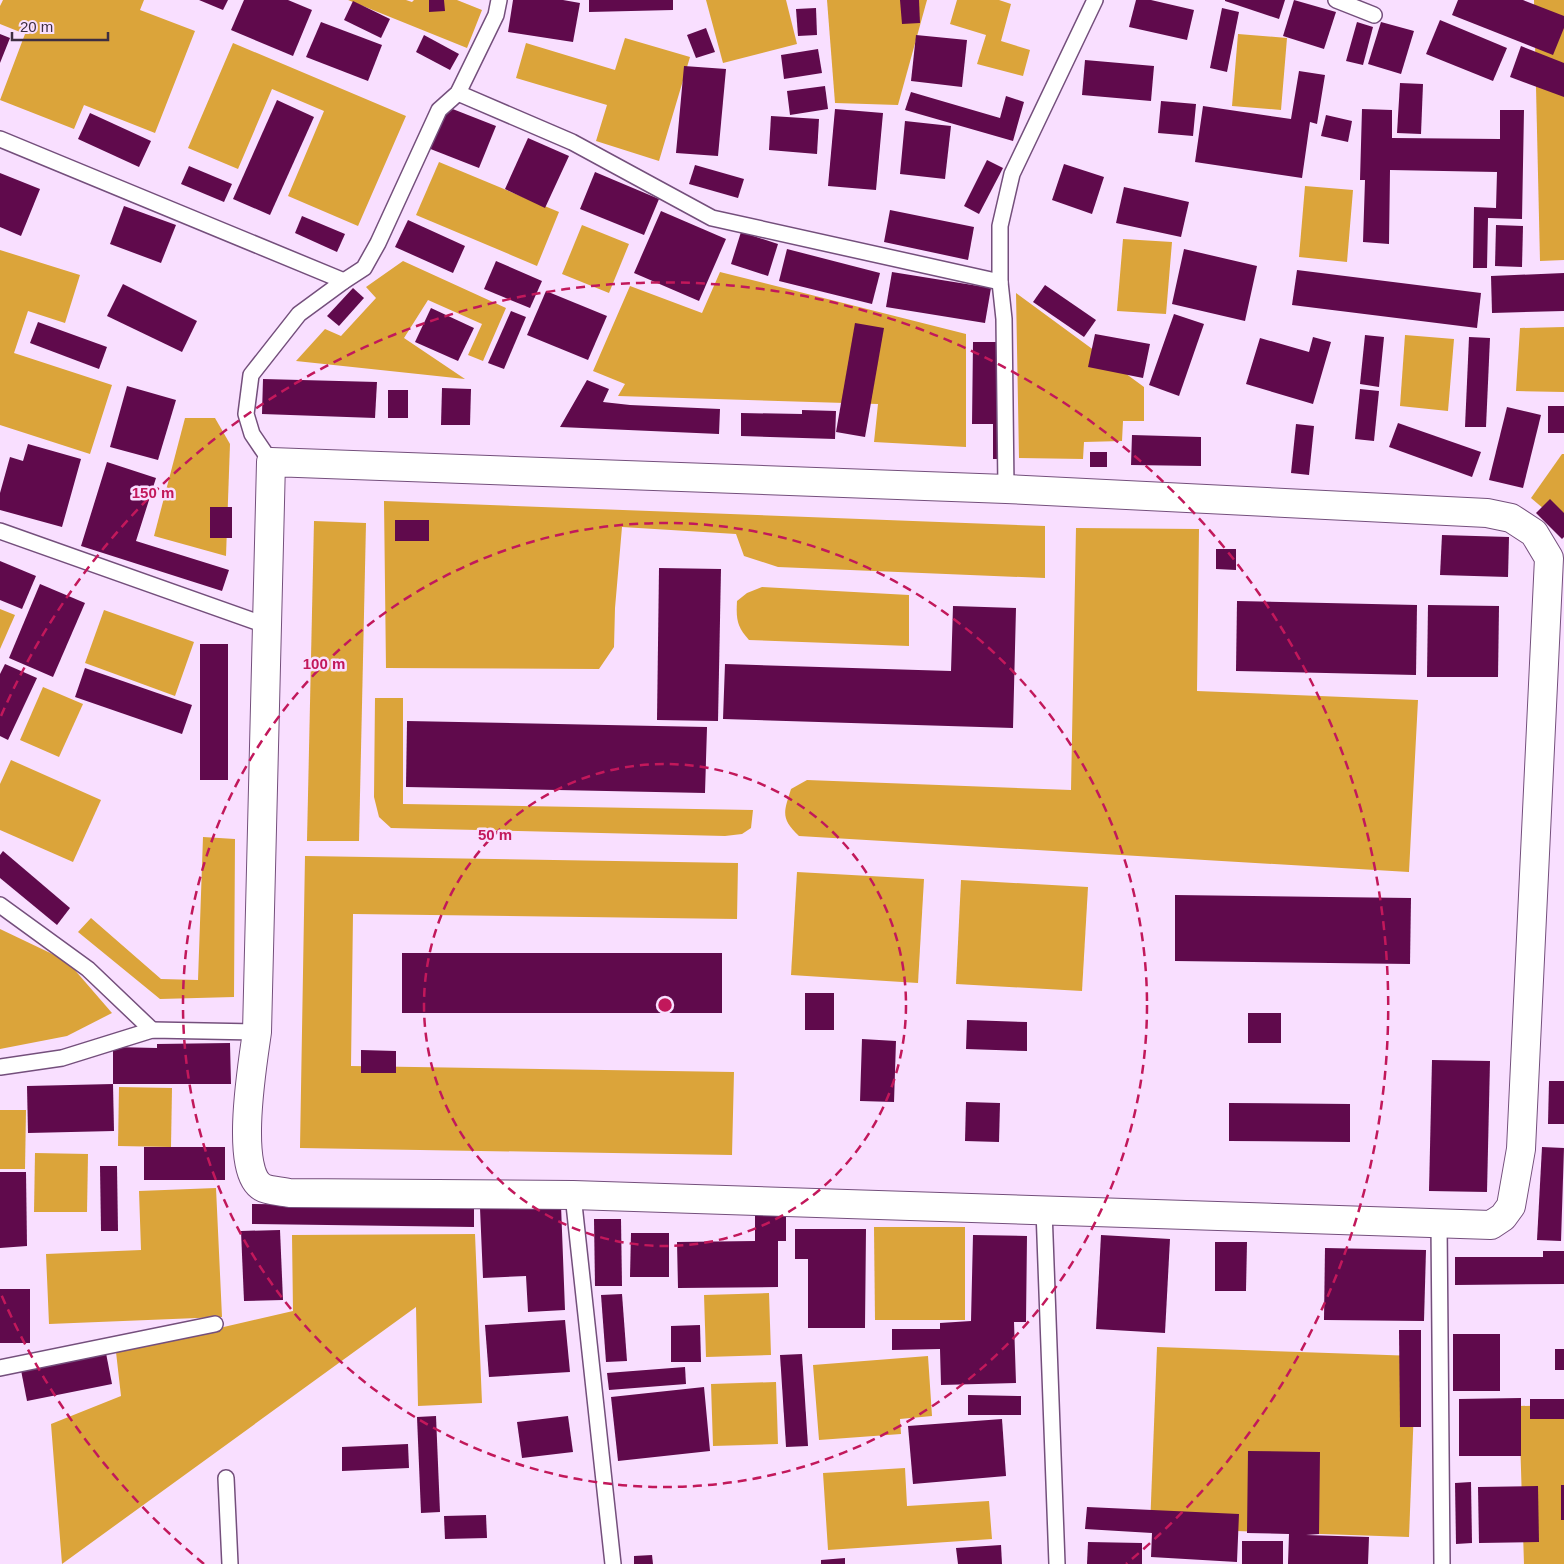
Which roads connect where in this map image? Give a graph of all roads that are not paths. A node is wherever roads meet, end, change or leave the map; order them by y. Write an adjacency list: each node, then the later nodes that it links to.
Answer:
1 (499, 0): 5 (lane)
2 (1095, 0): 8 (lane)
3 (1336, 0): 4 (lane)
4 (1374, 15)
5 (458, 92): 7 (lane); 8 (lane)
6 (0, 138): 7 (lane)
7 (344, 281): 9 (lane)
8 (1000, 282): 10 (lane)
9 (271, 462): 10 (street); 13 (street)
10 (1006, 489): 12 (street)
11 (0, 532): 13 (lane)
12 (1555, 609): 20 (street)
13 (268, 626): 16 (street)
14 (0, 905): 15 (lane)
15 (152, 1030): 16 (lane); 17 (lane)
16 (257, 1032): 18 (street)
17 (0, 1067)
18 (573, 1195): 19 (street); 25 (lane)
19 (1044, 1210): 20 (street); 26 (lane)
20 (1439, 1223): 27 (lane)
21 (216, 1324): 22 (lane)
22 (0, 1368)
23 (226, 1478): 24 (lane)
24 (230, 1564)
25 (613, 1564)
26 (1057, 1564)
27 (1442, 1564)

